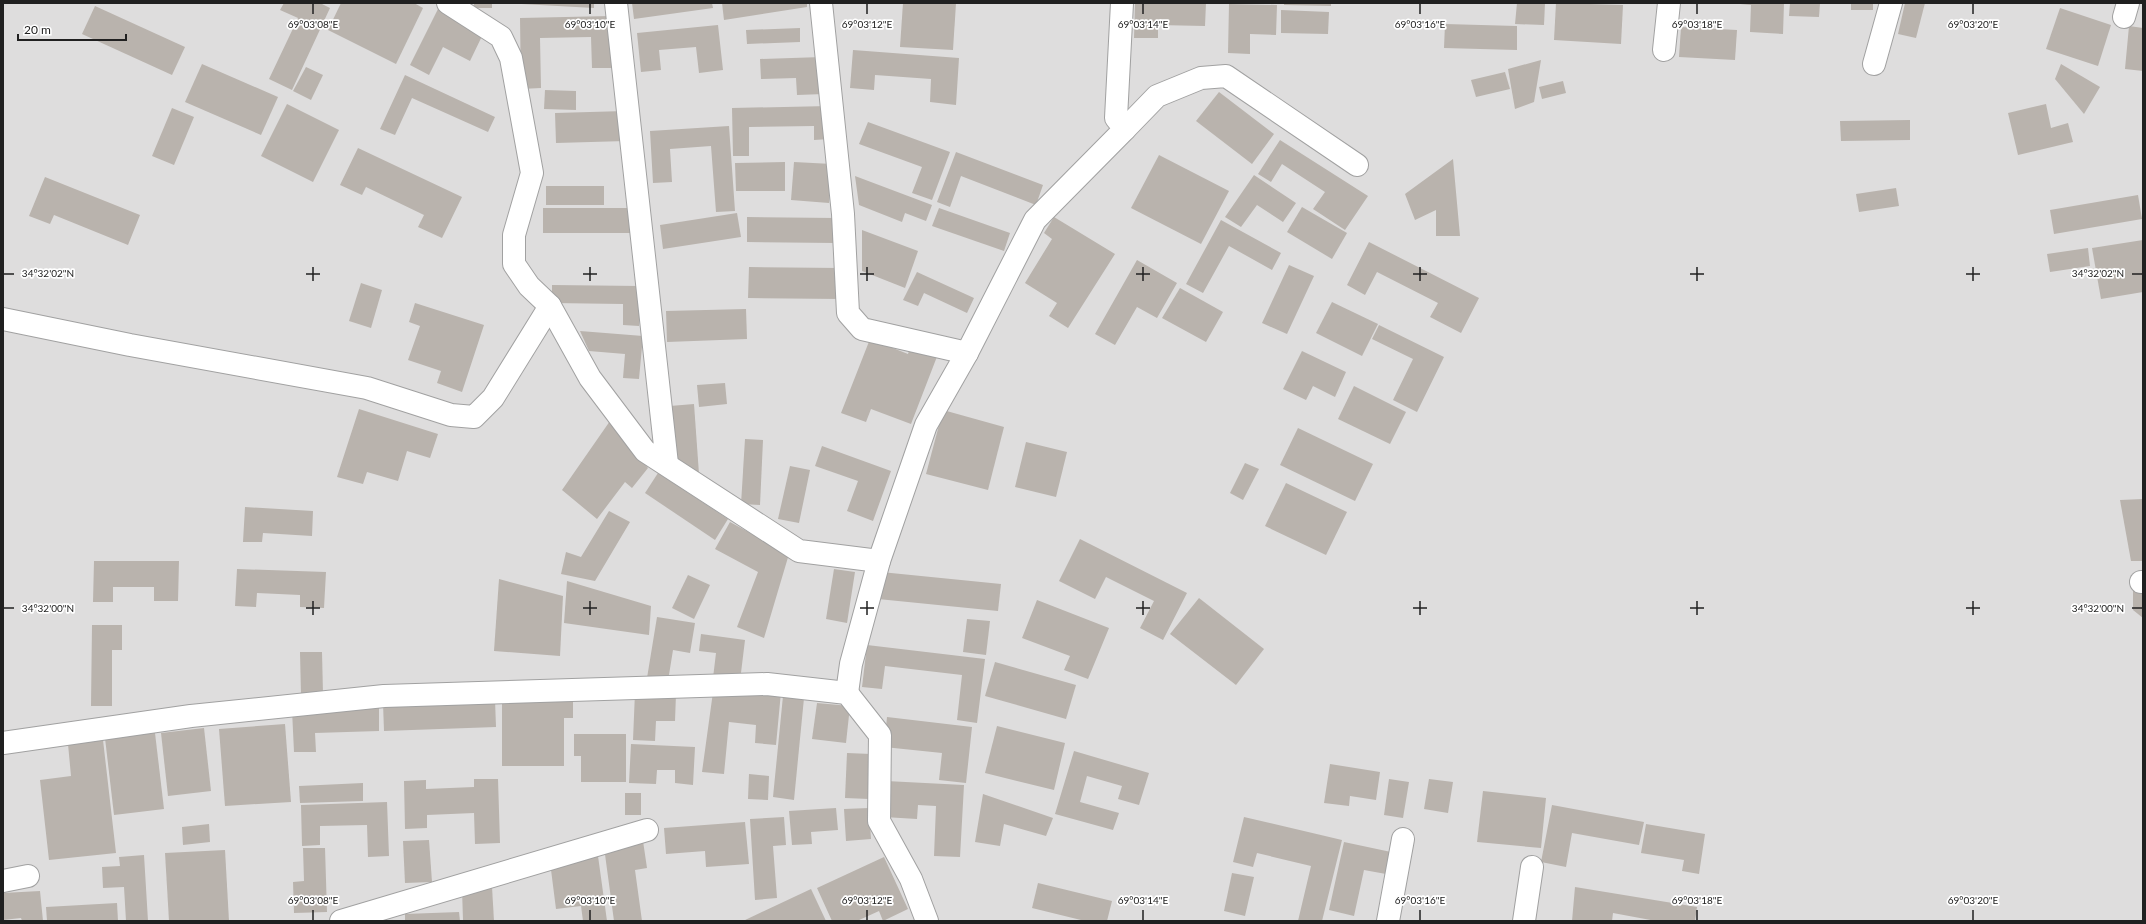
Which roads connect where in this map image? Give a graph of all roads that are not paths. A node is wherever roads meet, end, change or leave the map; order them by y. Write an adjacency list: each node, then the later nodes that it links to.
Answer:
1 (448, 3): 11 (street)
2 (616, 3): 14 (street)
3 (821, 3): 13 (street)
4 (1122, 3): 9 (street)
5 (1669, 3): 7 (street)
6 (1891, 3): 8 (street)
7 (1664, 50)
8 (1874, 64)
9 (1125, 129): 10 (street); 13 (street)
10 (1357, 165)
11 (550, 306): 12 (street); 14 (street)
12 (3, 319)
13 (967, 353): 15 (street)
14 (667, 464): 15 (street)
15 (879, 561): 16 (street)
16 (847, 693): 17 (street); 24 (street)
17 (3, 743)
18 (647, 830): 23 (street)
19 (1403, 839): 25 (street)
20 (1532, 867): 26 (street)
21 (28, 876): 22 (street)
22 (3, 881)
23 (341, 921)
24 (927, 921)
25 (1388, 921)
26 (1524, 921)

